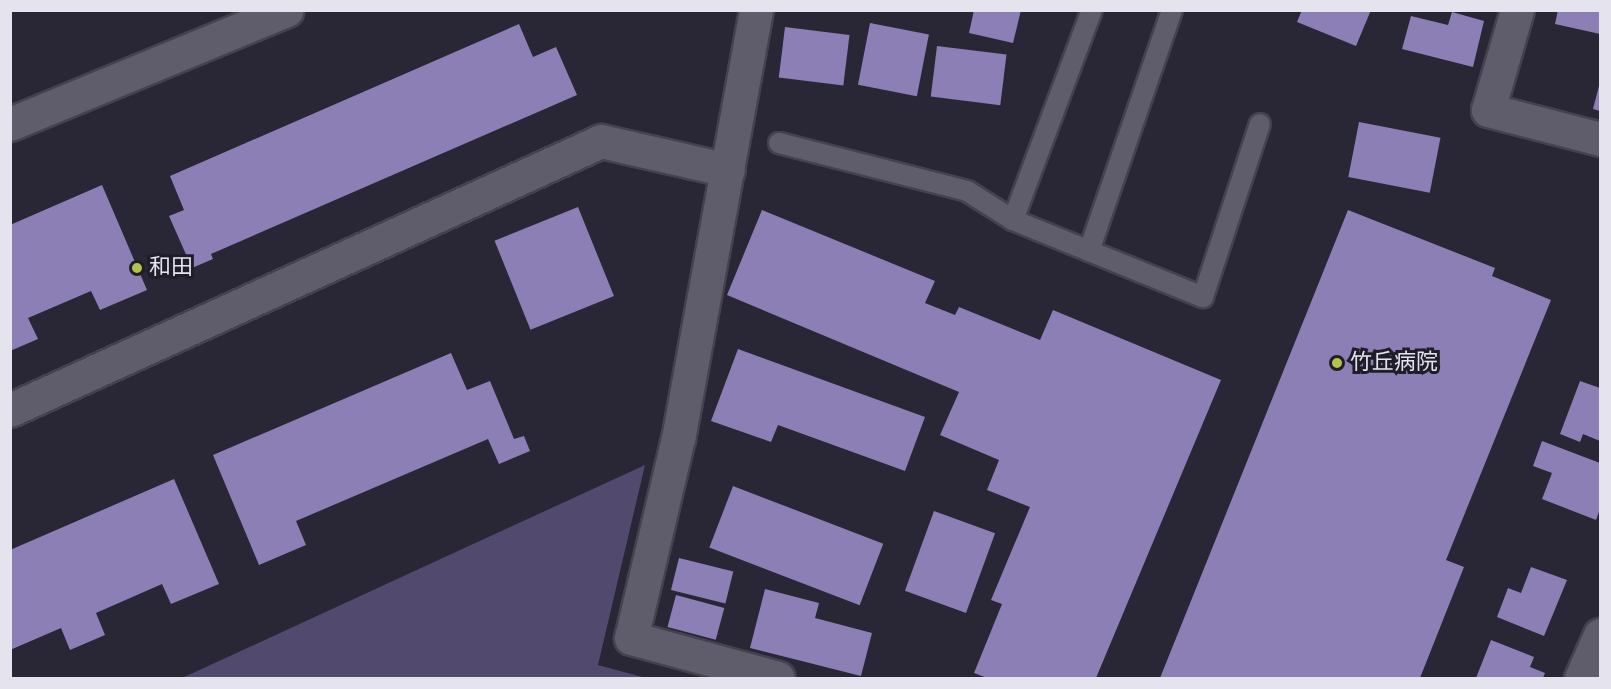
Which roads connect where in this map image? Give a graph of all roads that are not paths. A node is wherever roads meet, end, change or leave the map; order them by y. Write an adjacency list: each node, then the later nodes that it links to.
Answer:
1 (286, 10): 6 (street)
2 (756, 10): 10 (street)
3 (1092, 10): 11 (lane)
4 (1172, 10): 12 (lane)
5 (1517, 10): 8 (street)
6 (10, 124)
7 (1260, 124): 12 (lane)
8 (1600, 139)
9 (778, 143): 11 (lane)
10 (728, 170): 13 (street); 15 (street)
11 (1013, 220): 12 (lane)
12 (1089, 251)
13 (10, 410)
14 (1600, 635): 16 (street)
15 (778, 678)
16 (1581, 678)

